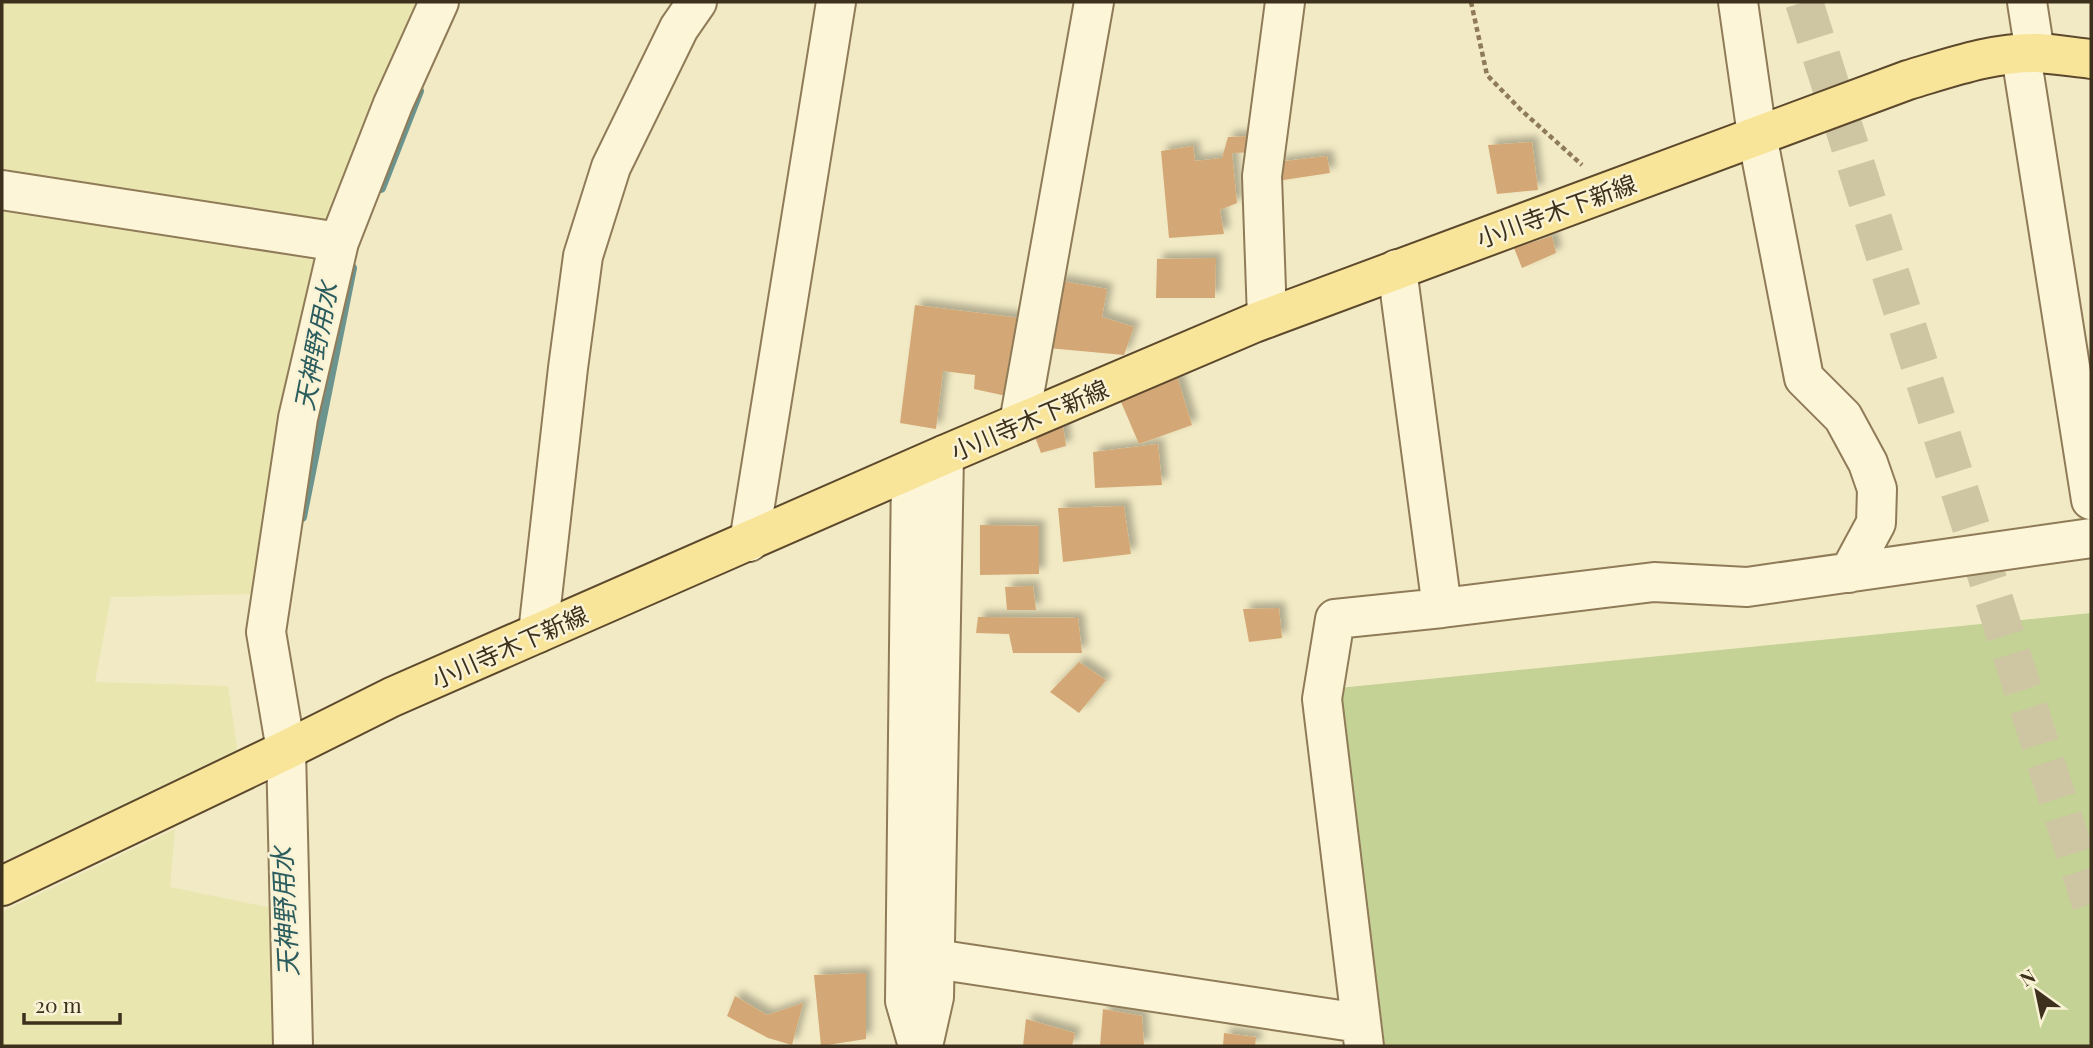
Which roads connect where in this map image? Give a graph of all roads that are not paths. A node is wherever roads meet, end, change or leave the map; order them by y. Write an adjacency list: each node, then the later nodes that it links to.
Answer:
1 (439, 2): 12 (street)
2 (697, 2): 22 (street)
3 (836, 2): 19 (street)
4 (1094, 2): 15 (street)
5 (1285, 2): 14 (street)
6 (1738, 2): 10 (street)
7 (2027, 2): 8 (street)
8 (2028, 54): 9 (main road, 小川寺木下新線); 10 (main road, 小川寺木下新線); 17 (street)
9 (2091, 59)
10 (1757, 135): 13 (main road, 小川寺木下新線); 20 (street)
11 (2, 190): 12 (street)
12 (339, 242): 23 (street)
13 (1397, 269): 14 (main road, 小川寺木下新線); 21 (street)
14 (1267, 318): 15 (main road, 小川寺木下新線)
15 (1019, 423): 16 (main road, 小川寺木下新線)
16 (928, 462): 19 (main road, 小川寺木下新線); 25 (street); 28 (street)
17 (2091, 500)
18 (2091, 538): 20 (street)
19 (749, 542): 22 (main road, 小川寺木下新線)
20 (1849, 573): 21 (street)
21 (1442, 608): 26 (street)
22 (538, 633): 23 (main road, 小川寺木下新線)
23 (286, 750): 24 (main road, 小川寺木下新線); 27 (street)
24 (2, 886)
25 (935, 959): 26 (street); 29 (street)
26 (1362, 1035)
27 (293, 1046)
28 (918, 1046)
29 (923, 1046)

